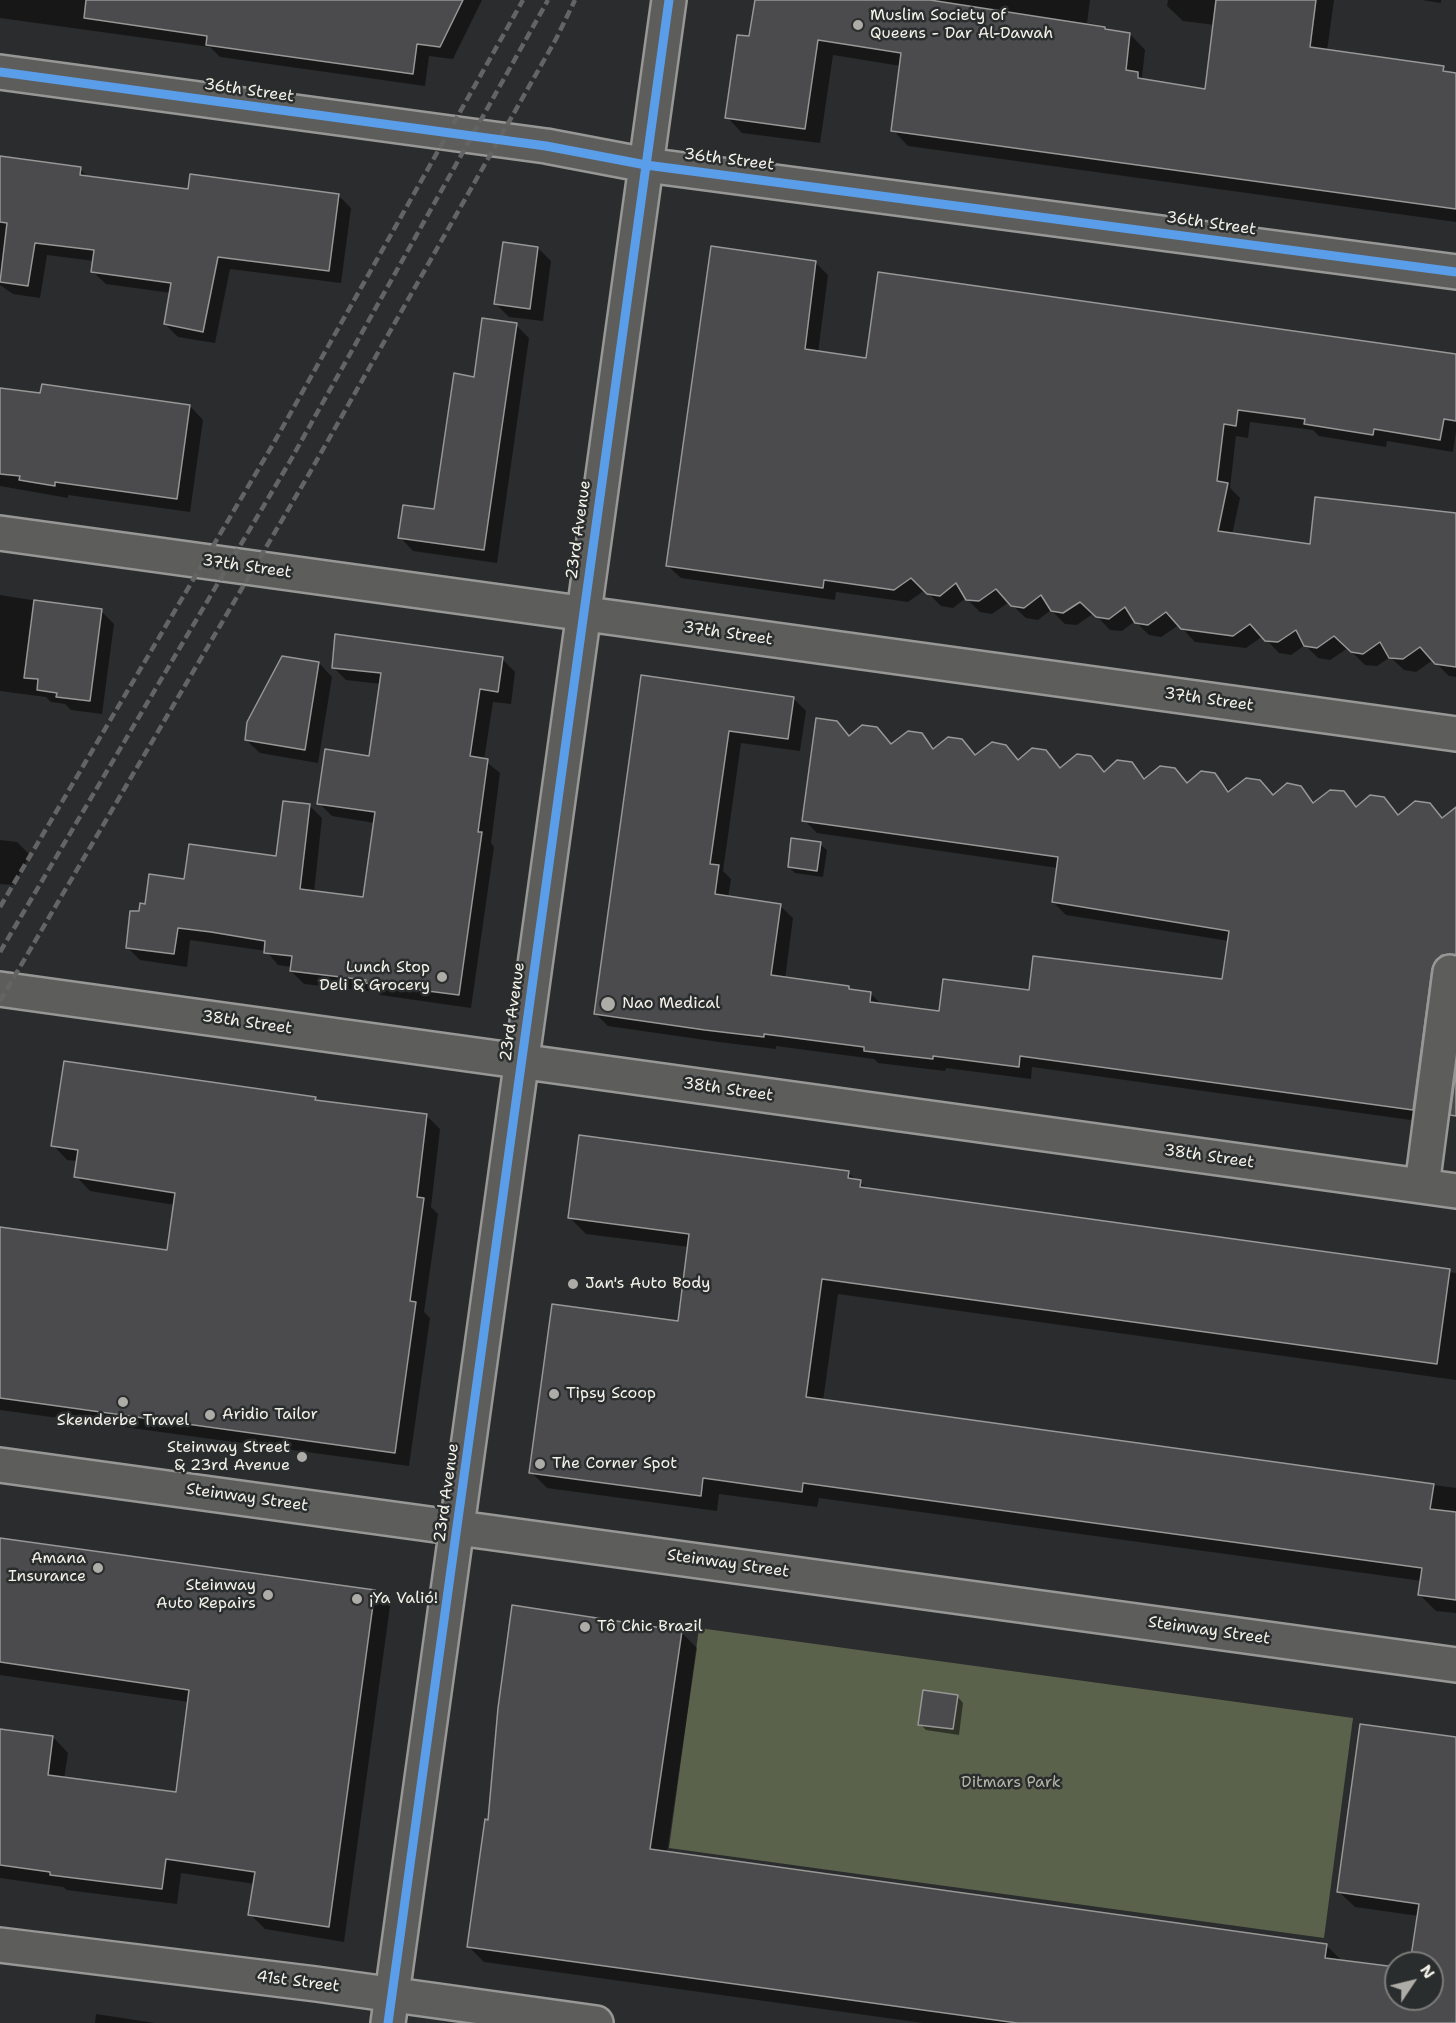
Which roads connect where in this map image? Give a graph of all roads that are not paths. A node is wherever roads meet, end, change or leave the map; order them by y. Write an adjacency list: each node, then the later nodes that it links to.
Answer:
1 (670, 2): 3 (street, 23rd Avenue)
2 (0, 72): 3 (street, 36th Street)
3 (646, 165): 4 (street, 36th Street); 6 (street, 23rd Avenue)
4 (1456, 272)
5 (0, 534): 6 (street, 37th Street)
6 (582, 615): 7 (street, 37th Street); 10 (street, 23rd Avenue)
7 (1456, 734)
8 (1450, 972): 11 (street)
9 (0, 990): 10 (street, 38th Street)
10 (521, 1061): 11 (street, 38th Street); 14 (street, 23rd Avenue)
11 (1422, 1186): 12 (street, 38th Street)
12 (1456, 1191)
13 (0, 1465): 14 (street, Steinway Street)
14 (458, 1527): 15 (street, Steinway Street); 17 (street, 23rd Avenue)
15 (1456, 1665)
16 (0, 1946): 17 (street, 41st Street)
17 (390, 2008): 18 (street, 41st Street)
18 (596, 2023)

